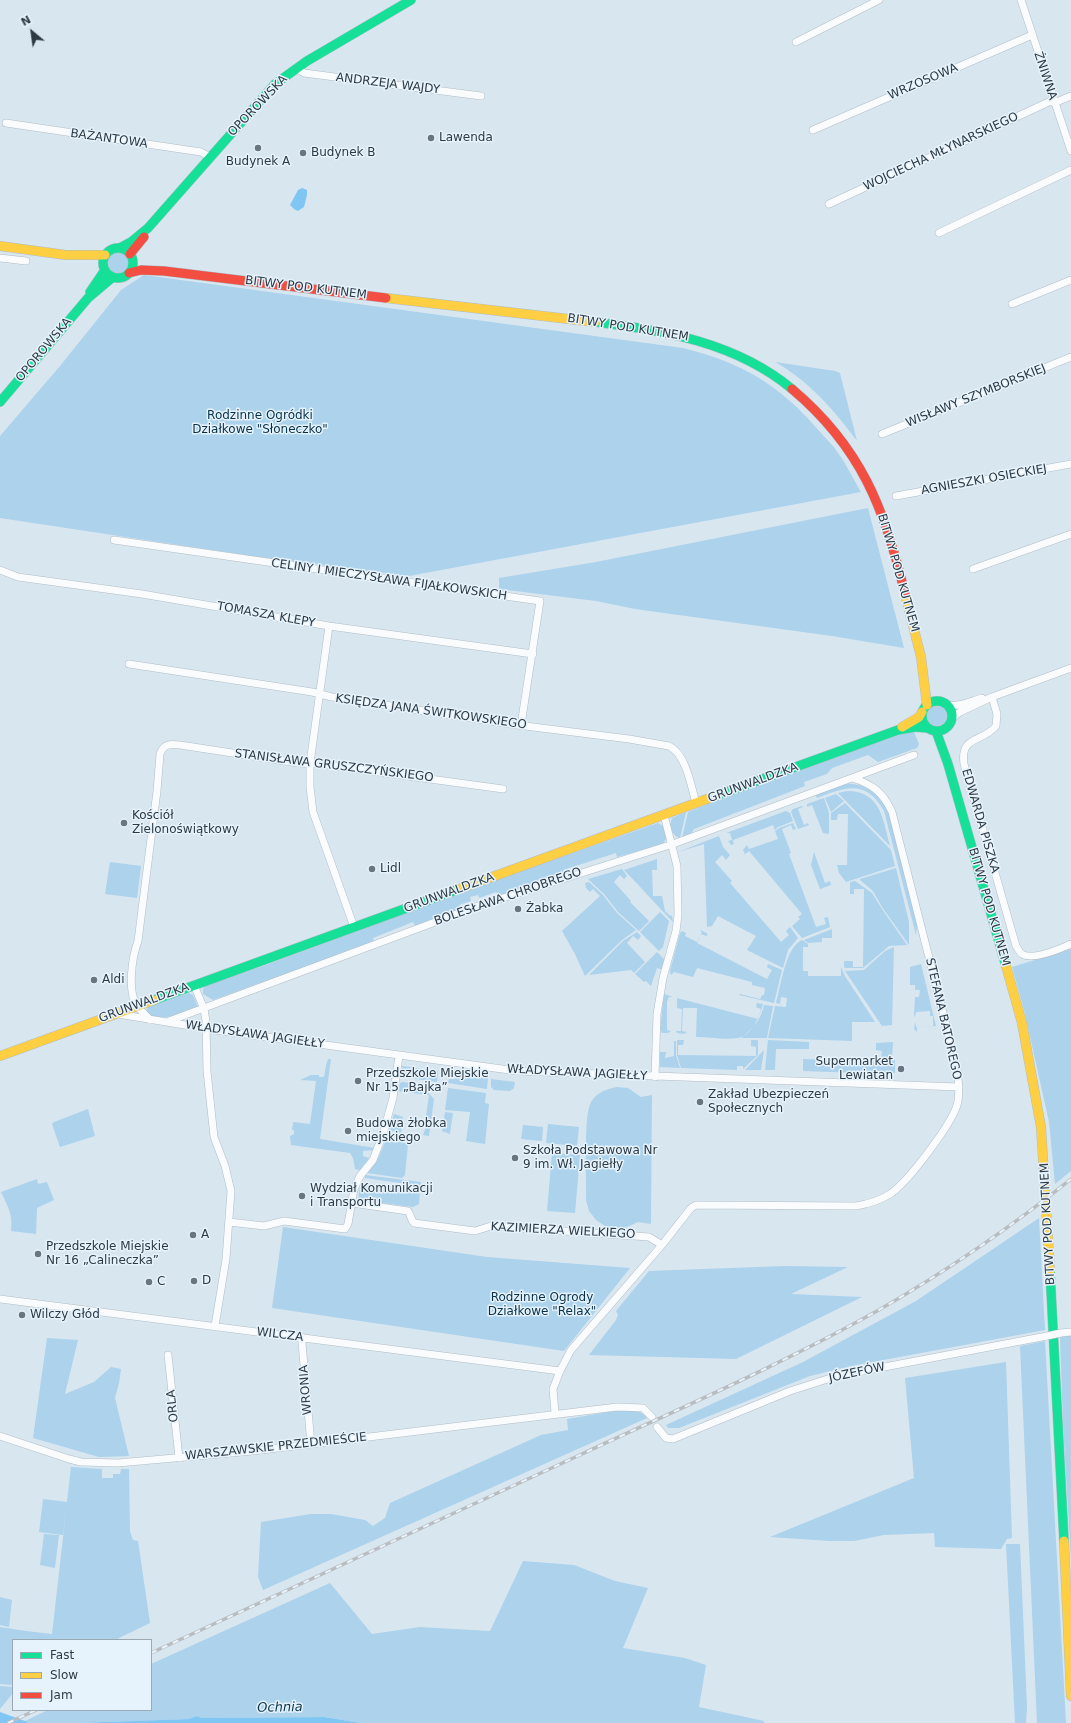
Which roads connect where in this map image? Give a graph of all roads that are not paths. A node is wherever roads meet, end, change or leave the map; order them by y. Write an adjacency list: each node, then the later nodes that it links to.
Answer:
1 (411, 0): 6 (main road, OPOROWSKA)
2 (879, 0): 5 (street)
3 (1021, 0): 4 (street, ŻNIWNA)
4 (1032, 35): 9 (street, ŻNIWNA); 11 (street, WRZOSOWA)
5 (796, 42)
6 (296, 68): 7 (street, ANDRZEJA WAJDY); 13 (main road, OPOROWSKA)
7 (481, 96)
8 (1071, 96): 9 (street, WOJCIECHA MŁYNARSKIEGO)
9 (1054, 102): 12 (street, ŻNIWNA); 15 (street, WOJCIECHA MŁYNARSKIEGO)
10 (6, 123): 13 (street, BAŻANTOWA)
11 (813, 130)
12 (1071, 151)
13 (210, 157): 16 (main road, OPOROWSKA)
14 (1071, 170): 17 (street)
15 (829, 204)
16 (148, 228): 19 (main road, OPOROWSKA); 22 (main road, OPOROWSKA)
17 (939, 233)
18 (0, 246): 20 (main road)
19 (120, 248): 21 (main road); 22 (main road)
20 (66, 255): 21 (main road); 25 (main road)
21 (105, 255): 25 (main road)
22 (131, 257): 26 (main road, BITWY POD KUTNEM); 27 (main road)
23 (0, 258): 24 (street)
24 (26, 261)
25 (105, 268): 28 (main road); 30 (main road, OPOROWSKA)
26 (164, 271): 27 (main road, BITWY POD KUTNEM); 44 (main road, BITWY POD KUTNEM)
27 (129, 273): 28 (main road)
28 (113, 276): 30 (main road, OPOROWSKA)
29 (1071, 280): 31 (street)
30 (88, 298): 33 (main road, OPOROWSKA)
31 (1012, 304)
32 (1071, 357): 34 (street, WISŁAWY SZYMBORSKIEJ)
33 (0, 402)
34 (882, 434)
35 (1071, 464): 36 (street, AGNIESZKI OSIECKIEJ)
36 (896, 496)
37 (1071, 534): 39 (street)
38 (114, 540): 42 (street, CELINY I MIECZYSŁAWA FIJAŁKOWSKICH)
39 (973, 569)
40 (0, 570): 41 (street, TOMASZA KLEPY)
41 (330, 626): 42 (street, TOMASZA KLEPY); 46 (street)
42 (533, 654): 51 (street, CELINY I MIECZYSŁAWA FIJAŁKOWSKICH)
43 (129, 664): 46 (street, KSIĘDZA JANA ŚWITKOWSKIEGO)
44 (923, 665): 48 (main road, BITWY POD KUTNEM); 49 (main road, BITWY POD KUTNEM)
45 (1071, 668): 47 (street)
46 (321, 695): 51 (street, KSIĘDZA JANA ŚWITKOWSKIEGO); 55 (street)
47 (992, 697): 48 (street); 50 (street); 63 (street, EDWARDA PISZKA)
48 (943, 703): 49 (main road); 50 (main road)
49 (925, 709): 52 (main road); 53 (main road, GRUNWALDZKA)
50 (950, 722): 52 (main road); 56 (main road, BITWY POD KUTNEM)
51 (521, 725): 59 (street, KSIĘDZA JANA ŚWITKOWSKIEGO)
52 (931, 729): 53 (main road, GRUNWALDZKA); 56 (main road, BITWY POD KUTNEM)
53 (898, 730): 59 (main road, GRUNWALDZKA)
54 (914, 755): 57 (street, BOLESŁAWA CHROBREGO)
55 (310, 764): 58 (street, STANISŁAWA GRUSZCZYŃSKIEGO); 62 (street); 65 (street, STANISŁAWA GRUSZCZYŃSKIEGO)
56 (948, 764): 90 (main road, BITWY POD KUTNEM)
57 (852, 778): 61 (street, BOLESŁAWA CHROBREGO); 74 (street, STEFANA BATOREGO)
58 (503, 789)
59 (696, 803): 60 (main road, GRUNWALDZKA)
60 (664, 815): 61 (street); 62 (main road, GRUNWALDZKA)
61 (673, 844): 66 (street, BOLESŁAWA CHROBREGO); 73 (street)
62 (354, 927): 64 (main road, GRUNWALDZKA)
63 (1071, 944)
64 (194, 985): 65 (main road, GRUNWALDZKA); 66 (street)
65 (137, 1006): 67 (main road, GRUNWALDZKA); 68 (street)
66 (204, 1009): 69 (street, BOLESŁAWA CHROBREGO); 70 (street)
67 (115, 1014): 68 (street, WŁADYSŁAWA JAGIEŁŁY); 71 (main road, GRUNWALDZKA)
68 (150, 1020): 69 (street, WŁADYSŁAWA JAGIEŁŁY)
69 (166, 1022): 70 (street, WŁADYSŁAWA JAGIEŁŁY)
70 (206, 1028): 72 (street, WŁADYSŁAWA JAGIEŁŁY); 76 (street)
71 (0, 1056)
72 (399, 1056): 73 (street, WŁADYSŁAWA JAGIEŁŁY); 75 (street)
73 (655, 1077): 74 (street, WŁADYSŁAWA JAGIEŁŁY)
74 (959, 1087): 77 (street, STEFANA BATOREGO)
75 (352, 1203): 76 (street); 77 (street, KAZIMIERZA WIELKIEGO)
76 (230, 1222): 79 (street)
77 (662, 1245): 83 (street, STEFANA BATOREGO)
78 (0, 1299): 79 (street, WILCZA)
79 (215, 1326): 81 (street, WILCZA)
80 (1071, 1332): 86 (street, JÓZEFÓW, bridge)
81 (302, 1337): 83 (street, WILCZA); 88 (street, WRONIA)
82 (168, 1355): 89 (street, ORLA)
83 (560, 1371): 84 (street, STEFANA BATOREGO)
84 (555, 1414): 85 (street); 88 (street, WARSZAWSKIE PRZEDMIEŚCIE)
85 (652, 1417)
86 (657, 1427)
87 (0, 1436): 89 (street, WARSZAWSKIE PRZEDMIEŚCIE)
88 (311, 1444): 89 (street, WARSZAWSKIE PRZEDMIEŚCIE)
89 (179, 1458)
90 (1071, 1696)

